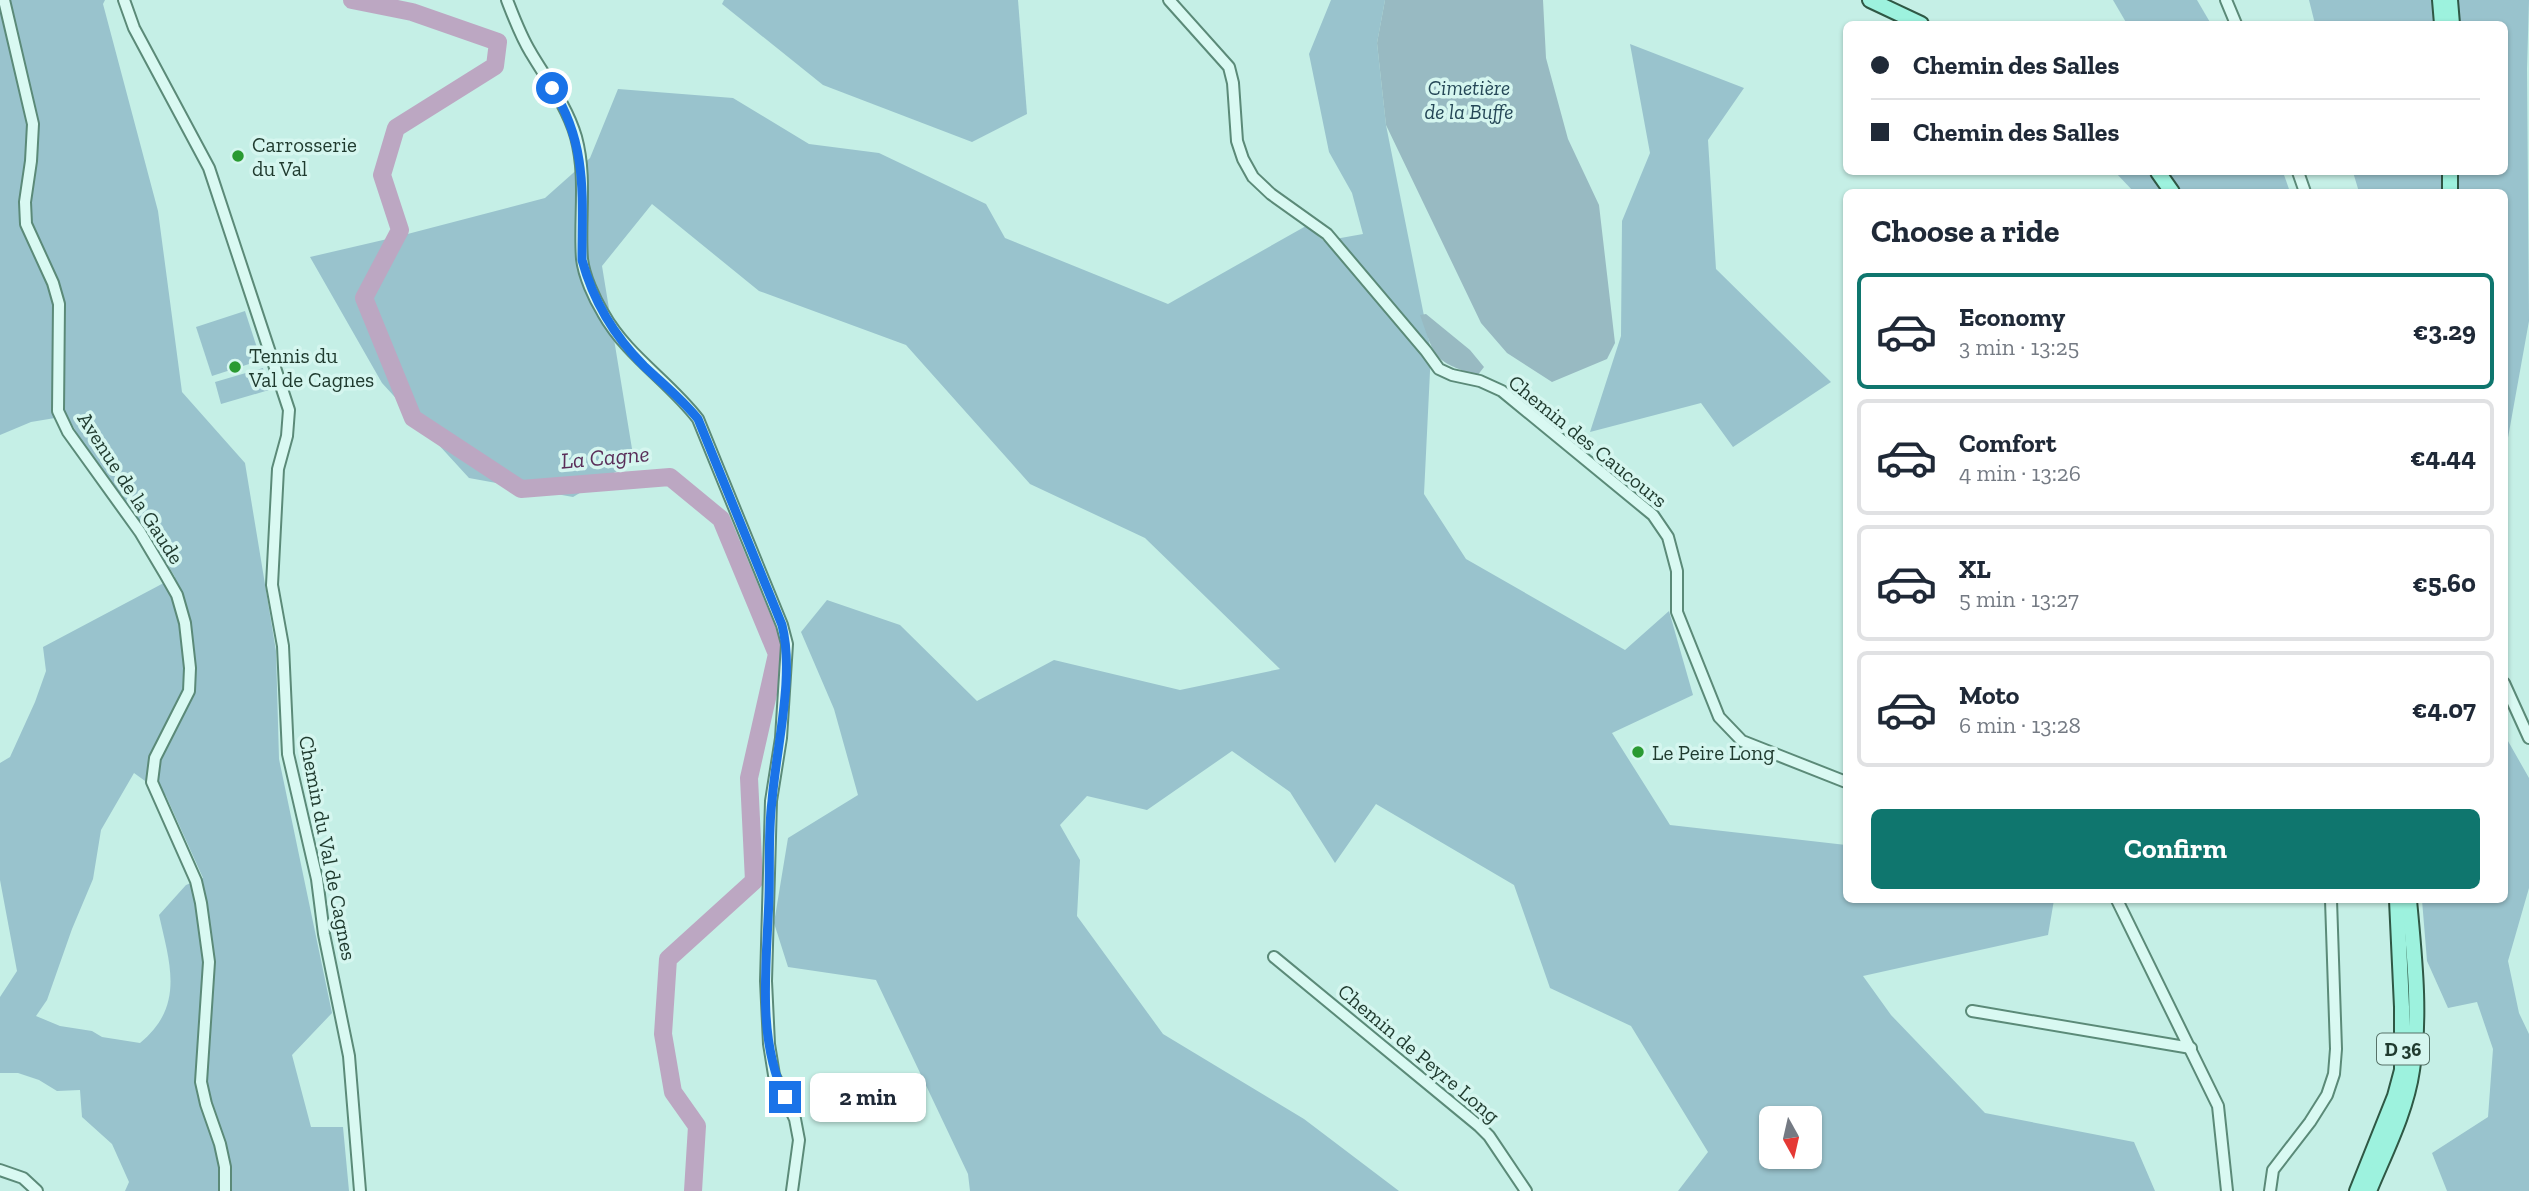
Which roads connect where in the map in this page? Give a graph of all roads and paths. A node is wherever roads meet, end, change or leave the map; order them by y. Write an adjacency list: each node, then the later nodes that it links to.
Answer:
1 (4, 0): 25 (street, Avenue de la Gaude)
2 (124, 0): 26 (street, Chemin du Val de Cagnes)
3 (507, 0): 27 (street)
4 (1169, 0): 15 (street, Chemin des Caucours)
5 (1870, 0): 9 (main road)
6 (2226, 0): 10 (street)
7 (2440, 0): 11 (main road)
8 (2450, 0): 12 (main road)
9 (1915, 21)
10 (2235, 21)
11 (2442, 21)
12 (2452, 21)
13 (2508, 692): 14 (street)
14 (2529, 738)
15 (1843, 781)
16 (2118, 903): 22 (street)
17 (2331, 903): 30 (street)
18 (2397, 903): 31 (main road, D 36)
19 (2409, 903): 32 (main road, D 36)
20 (1274, 957): 28 (street, Chemin de Peyre Long)
21 (1972, 1011): 22 (street)
22 (2191, 1048): 29 (street)
23 (0, 1170): 24 (street)
24 (37, 1191)
25 (225, 1191)
26 (360, 1191)
27 (792, 1191)
28 (1526, 1191)
29 (2227, 1191)
30 (2270, 1191)
31 (2357, 1191)
32 (2369, 1191)

